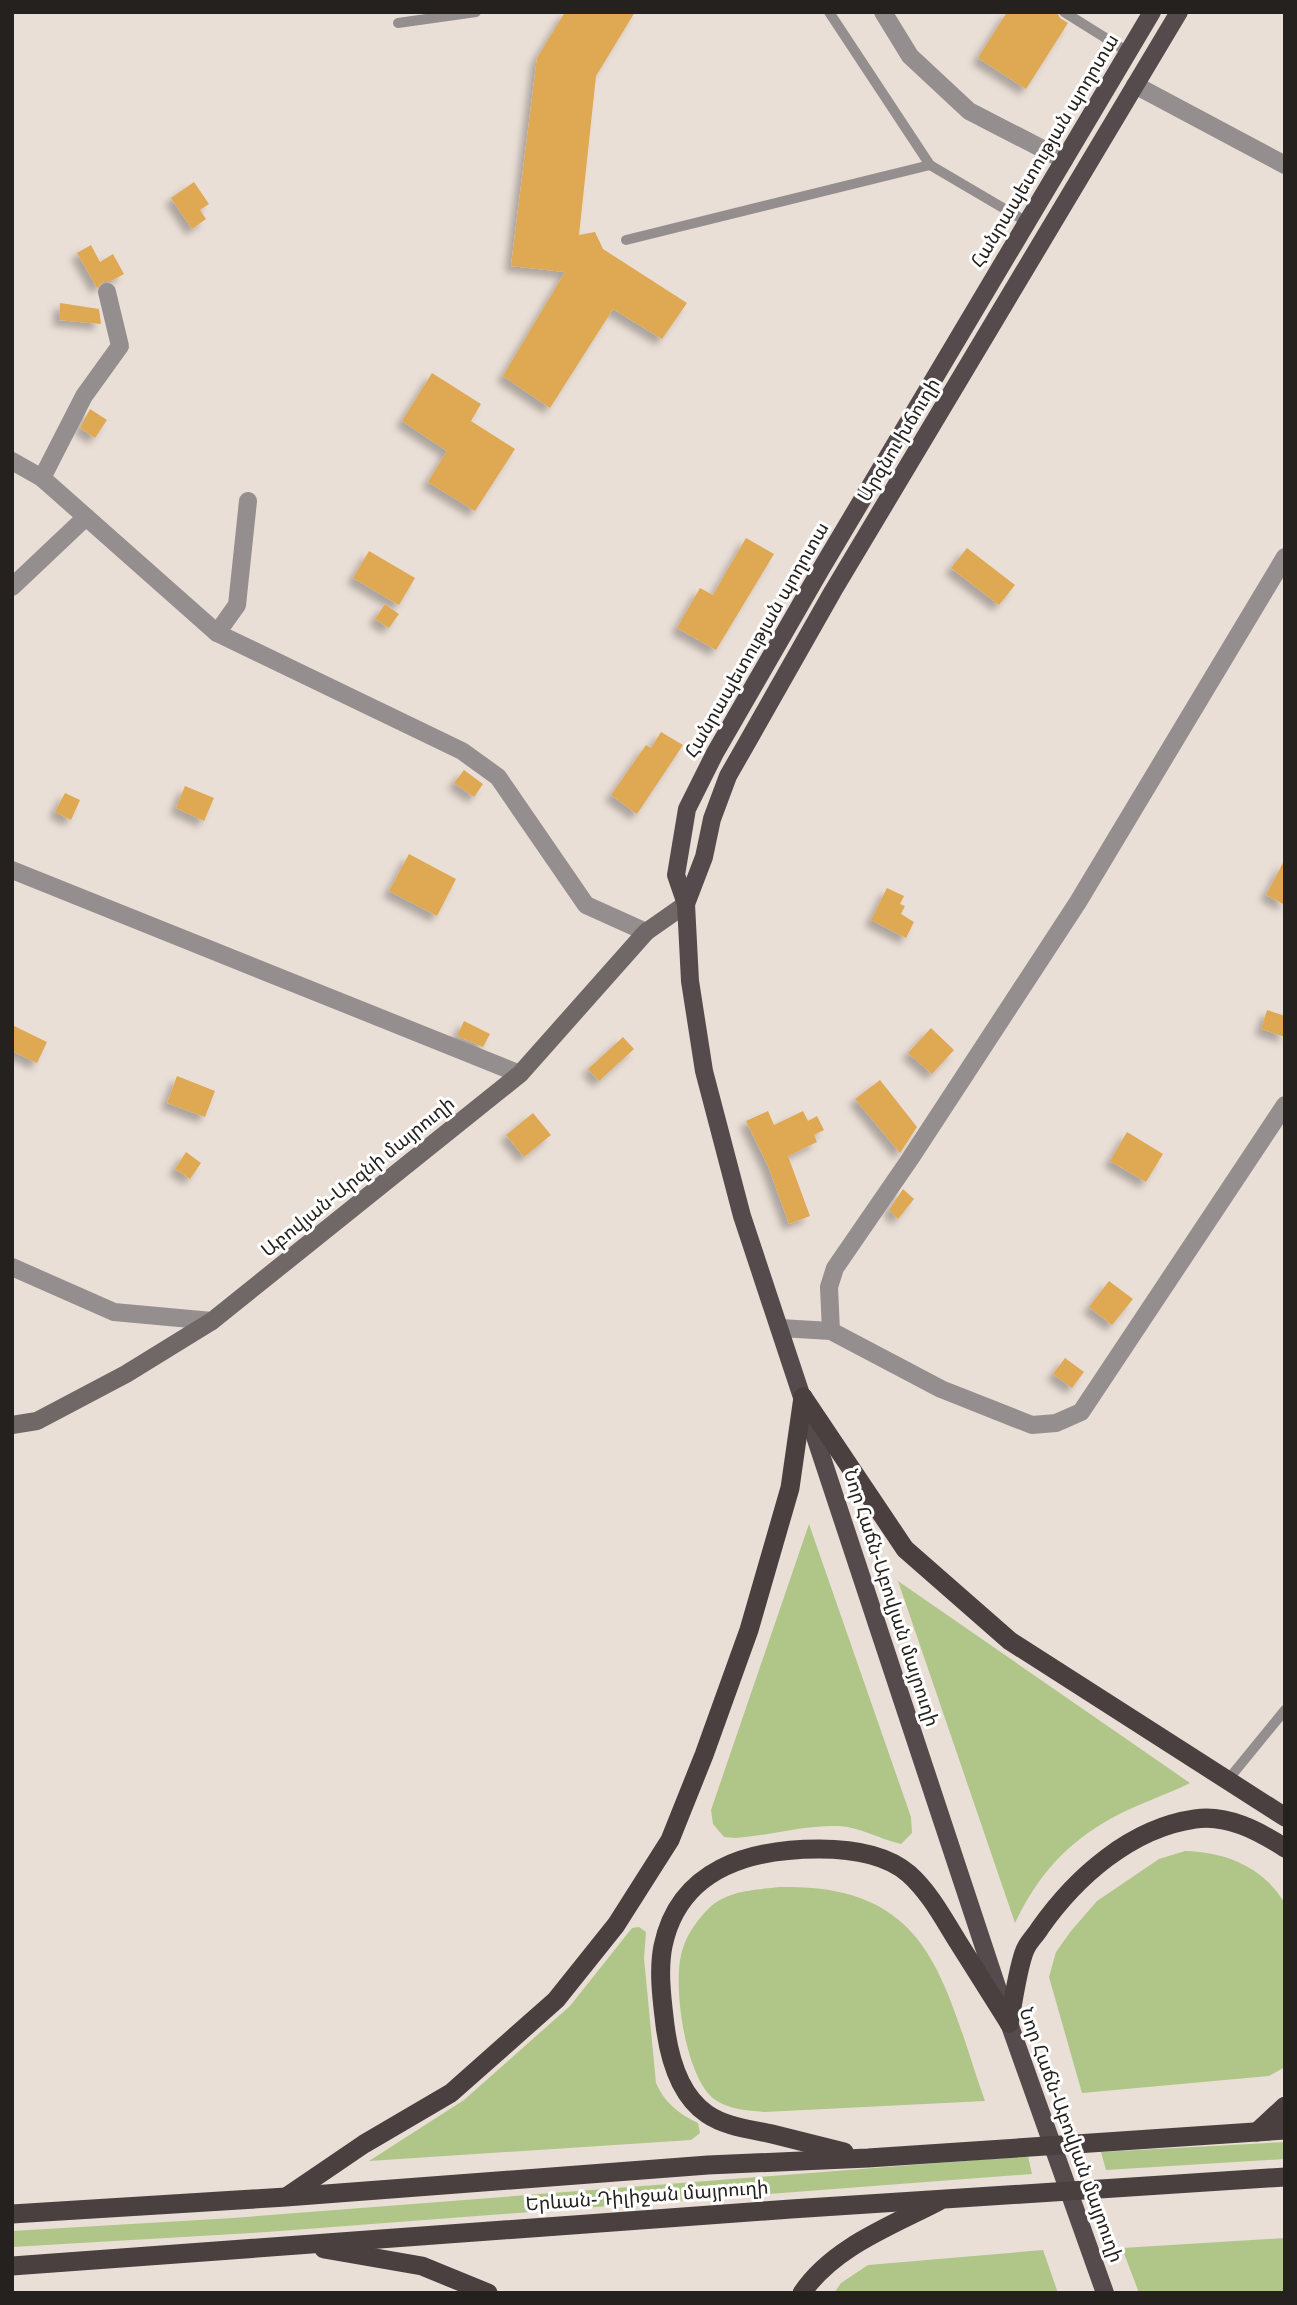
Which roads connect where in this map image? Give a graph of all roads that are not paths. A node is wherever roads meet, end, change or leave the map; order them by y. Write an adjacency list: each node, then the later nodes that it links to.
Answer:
1 (477, 12): 7 (lane)
2 (829, 12): 11 (lane)
3 (883, 12): 10 (street)
4 (1064, 12): 8 (lane)
5 (1152, 12): 8 (main road, Հանրապետության պողոտա)
6 (1179, 12): 9 (main road, Արզնու խճուղի)
7 (398, 23)
8 (1129, 52): 10 (main road, Հանրապետության պողոտա)
9 (1135, 85): 12 (street); 24 (main road, Արզնու խճուղի)
10 (1064, 160): 13 (main road, Հանրապետության պողոտա)
11 (930, 165): 13 (lane); 14 (lane)
12 (1285, 165)
13 (1027, 222): 24 (main road, Հանրապետության պողոտա)
14 (626, 240)
15 (107, 292): 17 (street)
16 (12, 461): 17 (street)
17 (42, 478): 19 (street)
18 (248, 500): 22 (street)
19 (86, 517): 21 (street); 22 (street)
20 (1285, 557): 31 (street)
21 (12, 587)
22 (216, 633): 25 (street)
23 (12, 870): 26 (street)
24 (686, 904): 25 (main road, Աբովյան-Արզնի մայրուղի); 30 (main road, Նոր Հաճն-Աբովյան մայրուղի)
25 (646, 932): 26 (main road, Աբովյան-Արզնի մայրուղի)
26 (520, 1074): 29 (main road, Աբովյան-Արզնի մայրուղի)
27 (1285, 1105): 31 (street)
28 (12, 1267): 29 (street)
29 (212, 1321): 33 (main road, Աբովյան-Արզնի մայրուղի)
30 (780, 1328): 31 (street); 32 (main road, Նոր Հաճն-Աբովյան մայրուղի)
31 (831, 1331)
32 (803, 1397): 35 (highway); 38 (main road, Նոր Հաճն-Աբովյան մայրուղի); 44 (highway)
33 (12, 1425)
34 (1285, 1710): 35 (lane)
35 (1227, 1781): 36 (highway)
36 (1285, 1817)
37 (1285, 1848): 38 (highway)
38 (1009, 2023): 42 (highway); 51 (main road, Նոր Հաճն-Աբովյան մայրուղի)
39 (1285, 2106): 41 (highway)
40 (1285, 2130): 41 (highway, Երևան-Դիլիջան մայրուղի)
41 (1257, 2132): 42 (highway, Երևան-Դիլիջան մայրուղի)
42 (868, 2158): 44 (highway, Երևան-Դիլիջան մայրուղի)
43 (1285, 2177): 45 (highway, Երևան-Դիլիջան մայրուղի)
44 (286, 2197): 46 (highway, Երևան-Դիլիջան մայրուղի)
45 (944, 2198): 47 (highway, Երևան-Դիլիջան մայրուղի); 50 (highway)
46 (12, 2214)
47 (295, 2244): 48 (highway, Երևան-Դիլիջան մայրուղի); 49 (highway)
48 (12, 2266)
49 (488, 2293)
50 (802, 2293)
51 (1105, 2293)

